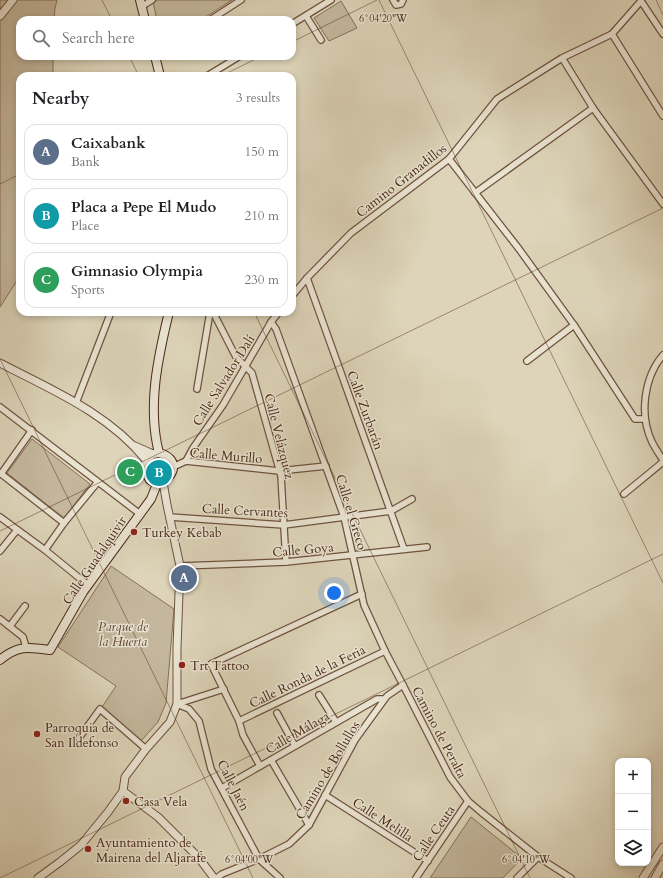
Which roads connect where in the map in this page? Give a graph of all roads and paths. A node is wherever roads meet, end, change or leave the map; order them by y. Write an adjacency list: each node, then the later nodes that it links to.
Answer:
1 (14, 0): 8 (street)
2 (152, 0): 7 (street)
3 (241, 0): 10 (street)
4 (331, 0): 11 (street)
5 (393, 0): 6 (street)
6 (403, 0)
7 (140, 3): 9 (main road)
8 (0, 16)
9 (144, 16)
10 (216, 16)
11 (306, 16): 12 (street); 15 (street)
12 (296, 22)
13 (612, 34): 14 (street, Camino Granadillos); 22 (street); 23 (street, Camino Granadillos)
14 (663, 34)
15 (321, 40)
16 (156, 60): 19 (main road)
17 (233, 60): 20 (street)
18 (564, 61): 21 (street)
19 (159, 72)
20 (214, 72)
21 (593, 108): 24 (street); 25 (street)
22 (663, 116)
23 (449, 159): 24 (street); 26 (street, Camino Granadillos)
24 (475, 193): 34 (street)
25 (663, 204)
26 (307, 278): 27 (street); 57 (street, Calle Zurbarán)
27 (296, 291)
28 (109, 316): 40 (street)
29 (168, 316): 45 (main road)
30 (209, 316): 39 (street)
31 (215, 316): 38 (street, Calle Velázquez)
32 (276, 316): 33 (street, Calle Salvador Dalí)
33 (271, 322): 38 (street, Calle Salvador Dalí); 49 (street, Calle el Greco)
34 (574, 325): 36 (street); 42 (street)
35 (663, 355): 42 (street)
36 (527, 361)
37 (0, 363): 40 (street)
38 (246, 366): 47 (street, Calle Salvador Dalí); 51 (street, Calle Velázquez)
39 (197, 389)
40 (76, 403): 44 (street)
41 (0, 407): 43 (street)
42 (645, 419): 48 (street)
43 (32, 430): 52 (street); 53 (street)
44 (134, 445): 45 (street); 46 (street)
45 (156, 453): 46 (main road); 50 (main road)
46 (146, 460): 54 (main road)
47 (186, 461): 50 (street, Calle Murillo); 51 (street, Calle Murillo)
48 (663, 461): 55 (street)
49 (326, 466): 51 (street, Calle Murillo); 61 (street, Calle el Greco)
50 (174, 467): 54 (main road)
51 (279, 471): 63 (street, Calle Velázquez)
52 (1, 473): 62 (street)
53 (98, 483): 58 (street); 62 (street)
54 (160, 483): 58 (main road, Calle Guadalquivir); 60 (street)
55 (624, 494)
56 (412, 499): 57 (street, Calle Cervantes)
57 (391, 511): 61 (street, Calle Cervantes); 67 (street, Calle Zurbarán)
58 (140, 514): 72 (main road, Calle Guadalquivir)
59 (0, 517): 64 (street)
60 (170, 517): 63 (street, Calle Cervantes); 71 (street)
61 (344, 517): 63 (street, Calle Cervantes); 69 (street, Calle el Greco)
62 (64, 523): 66 (street)
63 (284, 525): 70 (street, Calle Velázquez)
64 (18, 530): 66 (street); 68 (street)
65 (427, 547): 67 (street, Calle Goya)
66 (44, 550): 72 (street)
67 (404, 550): 69 (street, Calle Goya)
68 (0, 551)
69 (354, 555): 70 (street, Calle Goya); 73 (street, Calle el Greco)
70 (286, 562): 71 (street, Calle Goya)
71 (180, 566): 84 (street)
72 (88, 585): 77 (main road, Calle Guadalquivir)
73 (362, 594): 78 (street, Calle el Greco); 81 (street, Calle Ronda de la Feria)
74 (25, 606): 76 (street)
75 (0, 619): 76 (street)
76 (10, 626): 77 (street)
77 (26, 647): 79 (main road)
78 (384, 651): 80 (street, Calle el Greco); 86 (street, Calle Ronda de la Feria)
79 (0, 660)
80 (403, 685): 83 (street); 96 (street, Camino de Peralta)
81 (224, 689): 84 (street); 86 (street, Calle Ronda de la Feria)
82 (319, 695): 87 (street)
83 (384, 699): 87 (street, Calle Málaga); 95 (street, Camino de Bollullos)
84 (178, 704): 90 (street); 93 (street, Calle Jaén)
85 (278, 714): 89 (street)
86 (239, 721): 92 (street, Calle Ronda de la Feria)
87 (336, 722): 89 (street, Calle Málaga)
88 (80, 738): 90 (street)
89 (295, 746): 91 (street, Calle Málaga)
90 (146, 749): 94 (street)
91 (271, 760): 92 (street, Calle Málaga); 97 (street)
92 (260, 766): 93 (street, Calle Málaga)
93 (222, 788): 100 (street, Calle Jaén)
94 (123, 791): 103 (street); 104 (street)
95 (325, 795): 97 (street, Camino de Bollullos); 101 (street, Calle Melilla)
96 (468, 801): 99 (street, Camino de Peralta); 101 (street, Calle Ceuta)
97 (309, 825): 100 (street, Camino de Bollullos)
98 (663, 847): 110 (street)
99 (538, 857): 108 (street); 109 (street, Camino de Peralta)
100 (259, 859): 105 (street, Camino de Bollullos); 106 (street)
101 (428, 861): 107 (street, Calle Ceuta)
102 (663, 864): 111 (street)
103 (38, 878)
104 (214, 878)
105 (218, 878)
106 (280, 878)
107 (416, 878)
108 (517, 878)
109 (571, 878)
110 (643, 878)
111 (655, 878)

